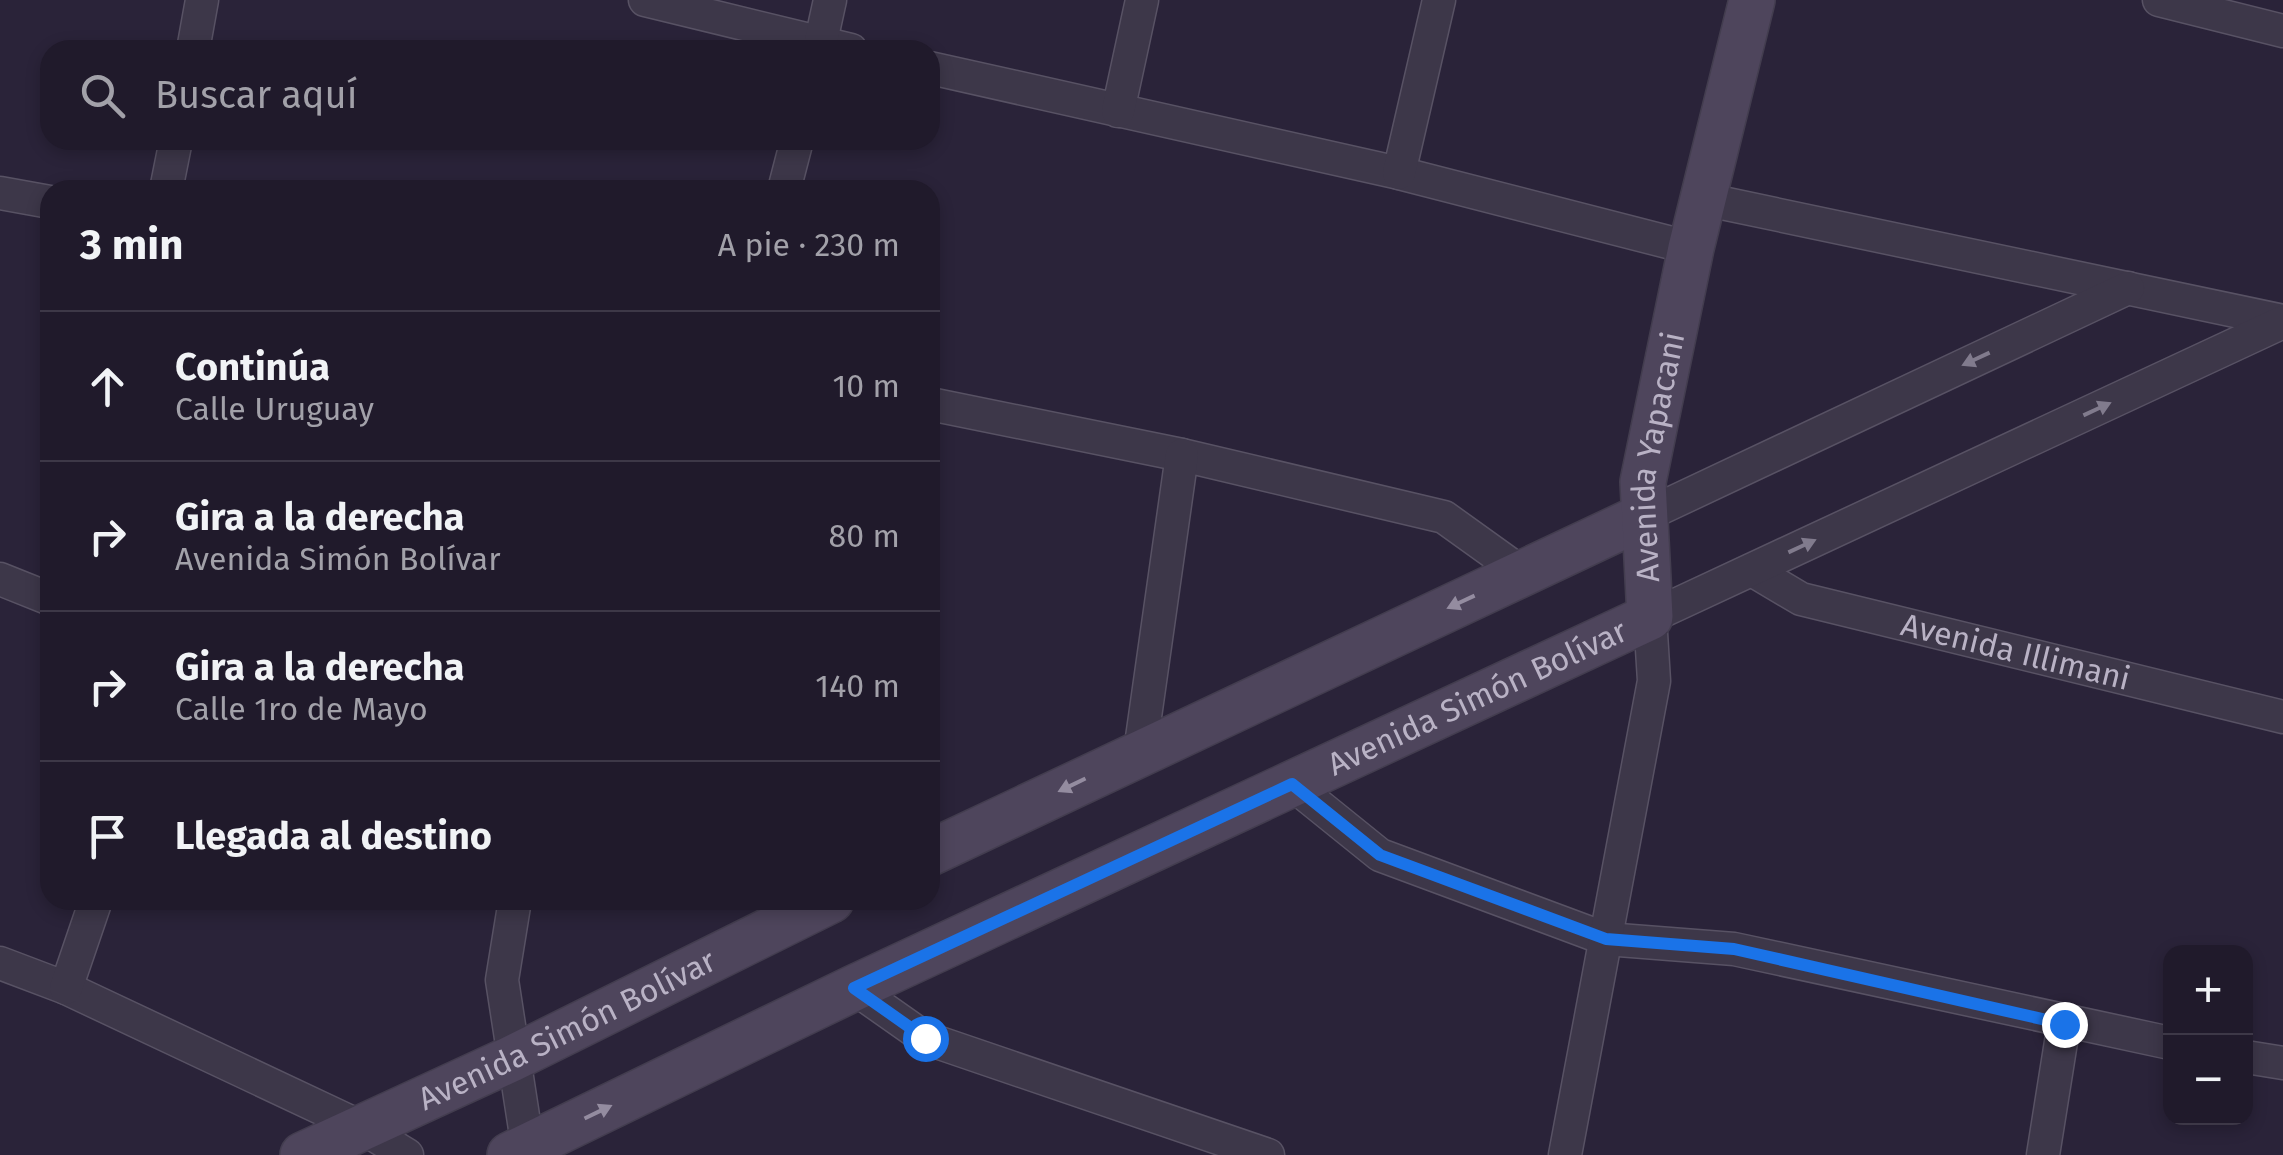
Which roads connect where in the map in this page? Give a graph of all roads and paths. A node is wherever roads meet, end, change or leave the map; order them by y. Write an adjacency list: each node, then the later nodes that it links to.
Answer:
1 (202, 0): 9 (street)
2 (645, 0): 10 (street)
3 (830, 0): 11 (street)
4 (1142, 0): 13 (street)
5 (1439, 0): 16 (street)
6 (1752, 0): 20 (street, Avenida Yapacani)
7 (2160, 0): 8 (street)
8 (2283, 31)
9 (195, 40)
10 (800, 40)
11 (831, 40)
12 (940, 70): 13 (street)
13 (1118, 111): 16 (street)
14 (174, 150): 17 (street)
15 (794, 150): 18 (street)
16 (1398, 173): 22 (street)
17 (168, 180)
18 (787, 180)
19 (0, 193): 21 (street)
20 (1703, 199): 22 (street, Avenida Yapacani); 23 (street)
21 (40, 200)
22 (1691, 248): 27 (street, Avenida Yapacani)
23 (2128, 288): 24 (street); 27 (street, one-way to 27)
24 (2283, 322): 28 (street, Avenida Simón Bolívar, one-way to 24)
25 (940, 406): 26 (street)
26 (1182, 455): 29 (street); 34 (street)
27 (1644, 516): 29 (street); 32 (street, Avenida Yapacani)
28 (1752, 570): 32 (street, Avenida Simón Bolívar); 33 (street, Avenida Illimani)
29 (1522, 573): 34 (street, one-way to 34)
30 (0, 579): 31 (street)
31 (40, 595)
32 (1650, 617): 35 (street, Avenida Simón Bolívar); 40 (street, Avenida Yapacani)
33 (2283, 716)
34 (1140, 752): 36 (street, one-way to 36)
35 (1292, 784): 40 (street); 43 (street, Avenida Simón Bolívar)
36 (940, 847)
37 (93, 910): 42 (street)
38 (512, 910): 47 (street)
39 (805, 910): 47 (street, Avenida Simón Bolívar)
40 (1606, 939): 44 (street); 54 (street, Avenida Yapacani)
41 (0, 963): 42 (street)
42 (66, 988): 49 (street)
43 (854, 988): 50 (street, Avenida Simón Bolívar, one-way to 43); 53 (street)
44 (2064, 1024): 45 (street); 55 (street)
45 (2163, 1042)
46 (2253, 1058): 48 (street)
47 (511, 1059): 49 (street, Avenida Simón Bolívar); 50 (street)
48 (2283, 1064)
49 (361, 1128): 51 (street, Avenida Simón Bolívar); 52 (street)
50 (522, 1152)
51 (303, 1155)
52 (407, 1155)
53 (1268, 1155)
54 (1565, 1155)
55 (2043, 1155)

